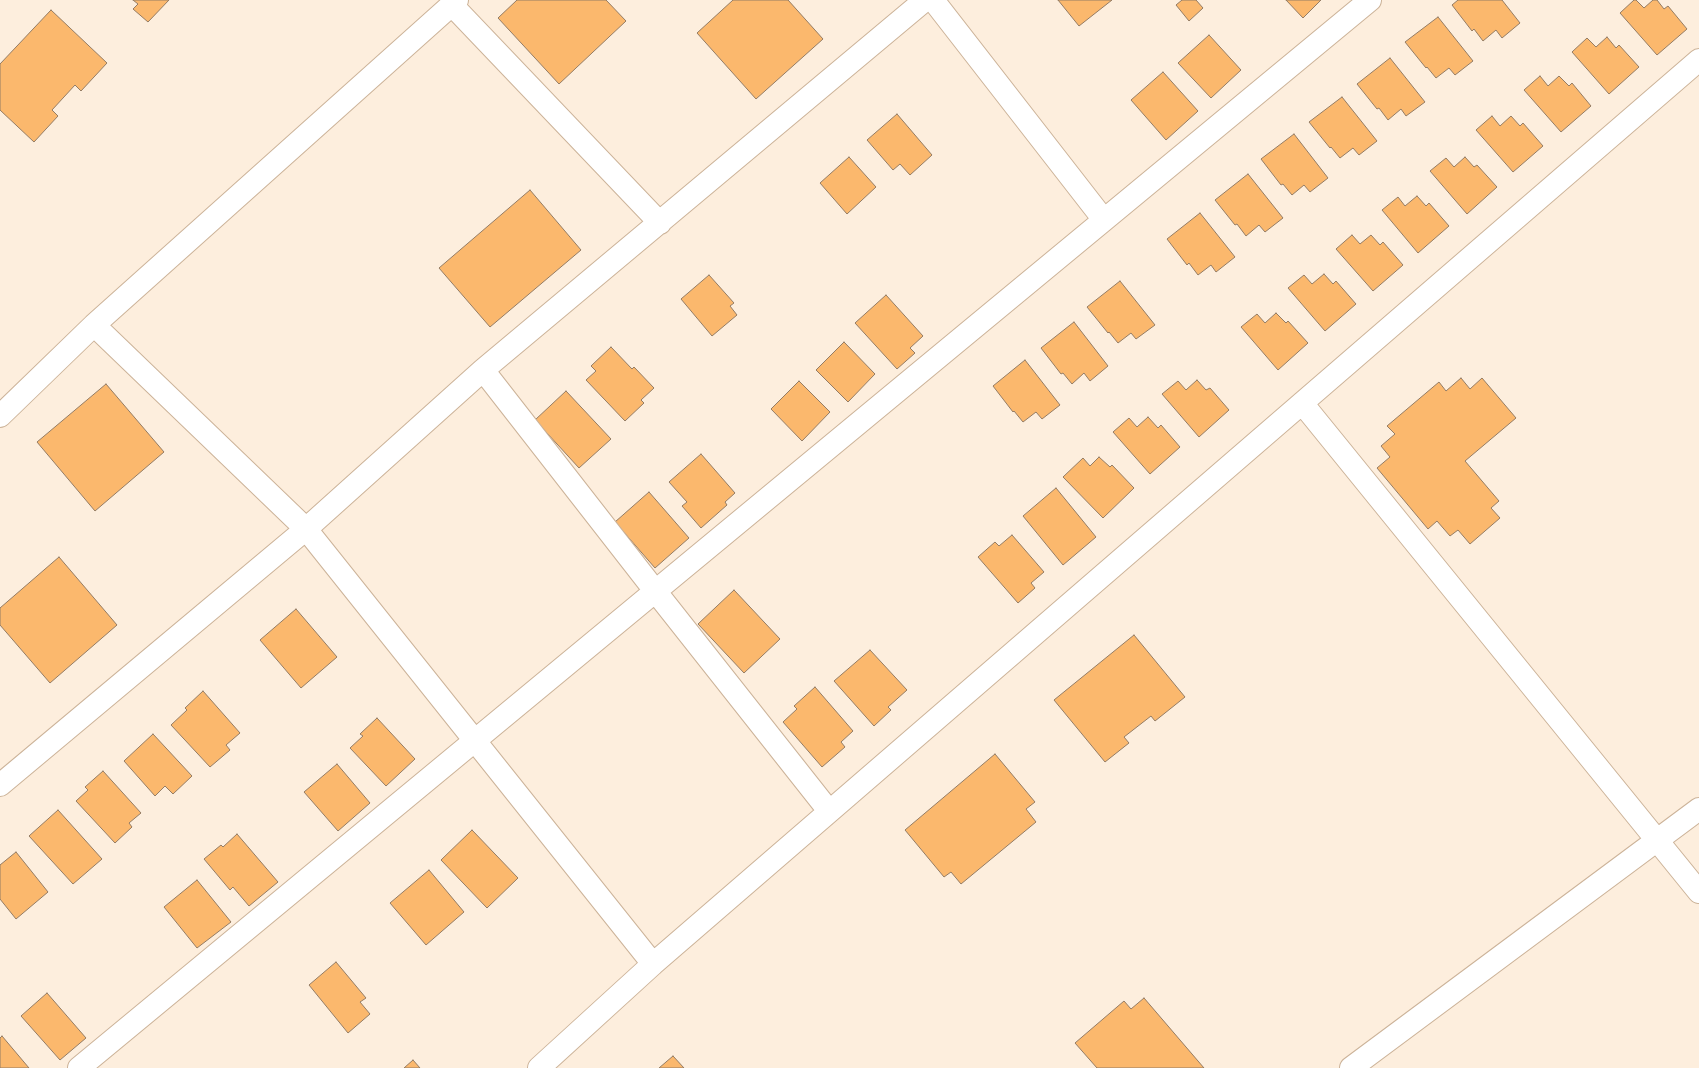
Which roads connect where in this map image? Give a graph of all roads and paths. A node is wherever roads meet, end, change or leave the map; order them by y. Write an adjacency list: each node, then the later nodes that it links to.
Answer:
1 (925, 0): 7 (street)
2 (933, 0): 6 (street)
3 (1370, 0): 6 (street)
4 (455, 3): 7 (street); 8 (street)
5 (1699, 60): 10 (street)
6 (1104, 220): 13 (street)
7 (660, 223): 9 (street)
8 (94, 325): 11 (street); 12 (street)
9 (483, 370): 12 (street); 13 (street)
10 (1302, 403): 17 (street); 18 (street)
11 (0, 416)
12 (306, 529): 14 (street); 15 (street)
13 (656, 592): 14 (street); 17 (street)
14 (475, 741): 20 (street); 21 (street)
15 (0, 785)
16 (1699, 809): 18 (street)
17 (829, 811): 20 (street)
18 (1658, 840): 19 (street); 23 (street)
19 (1699, 892)
20 (653, 964): 22 (street)
21 (79, 1068)
22 (539, 1068)
23 (1351, 1068)

